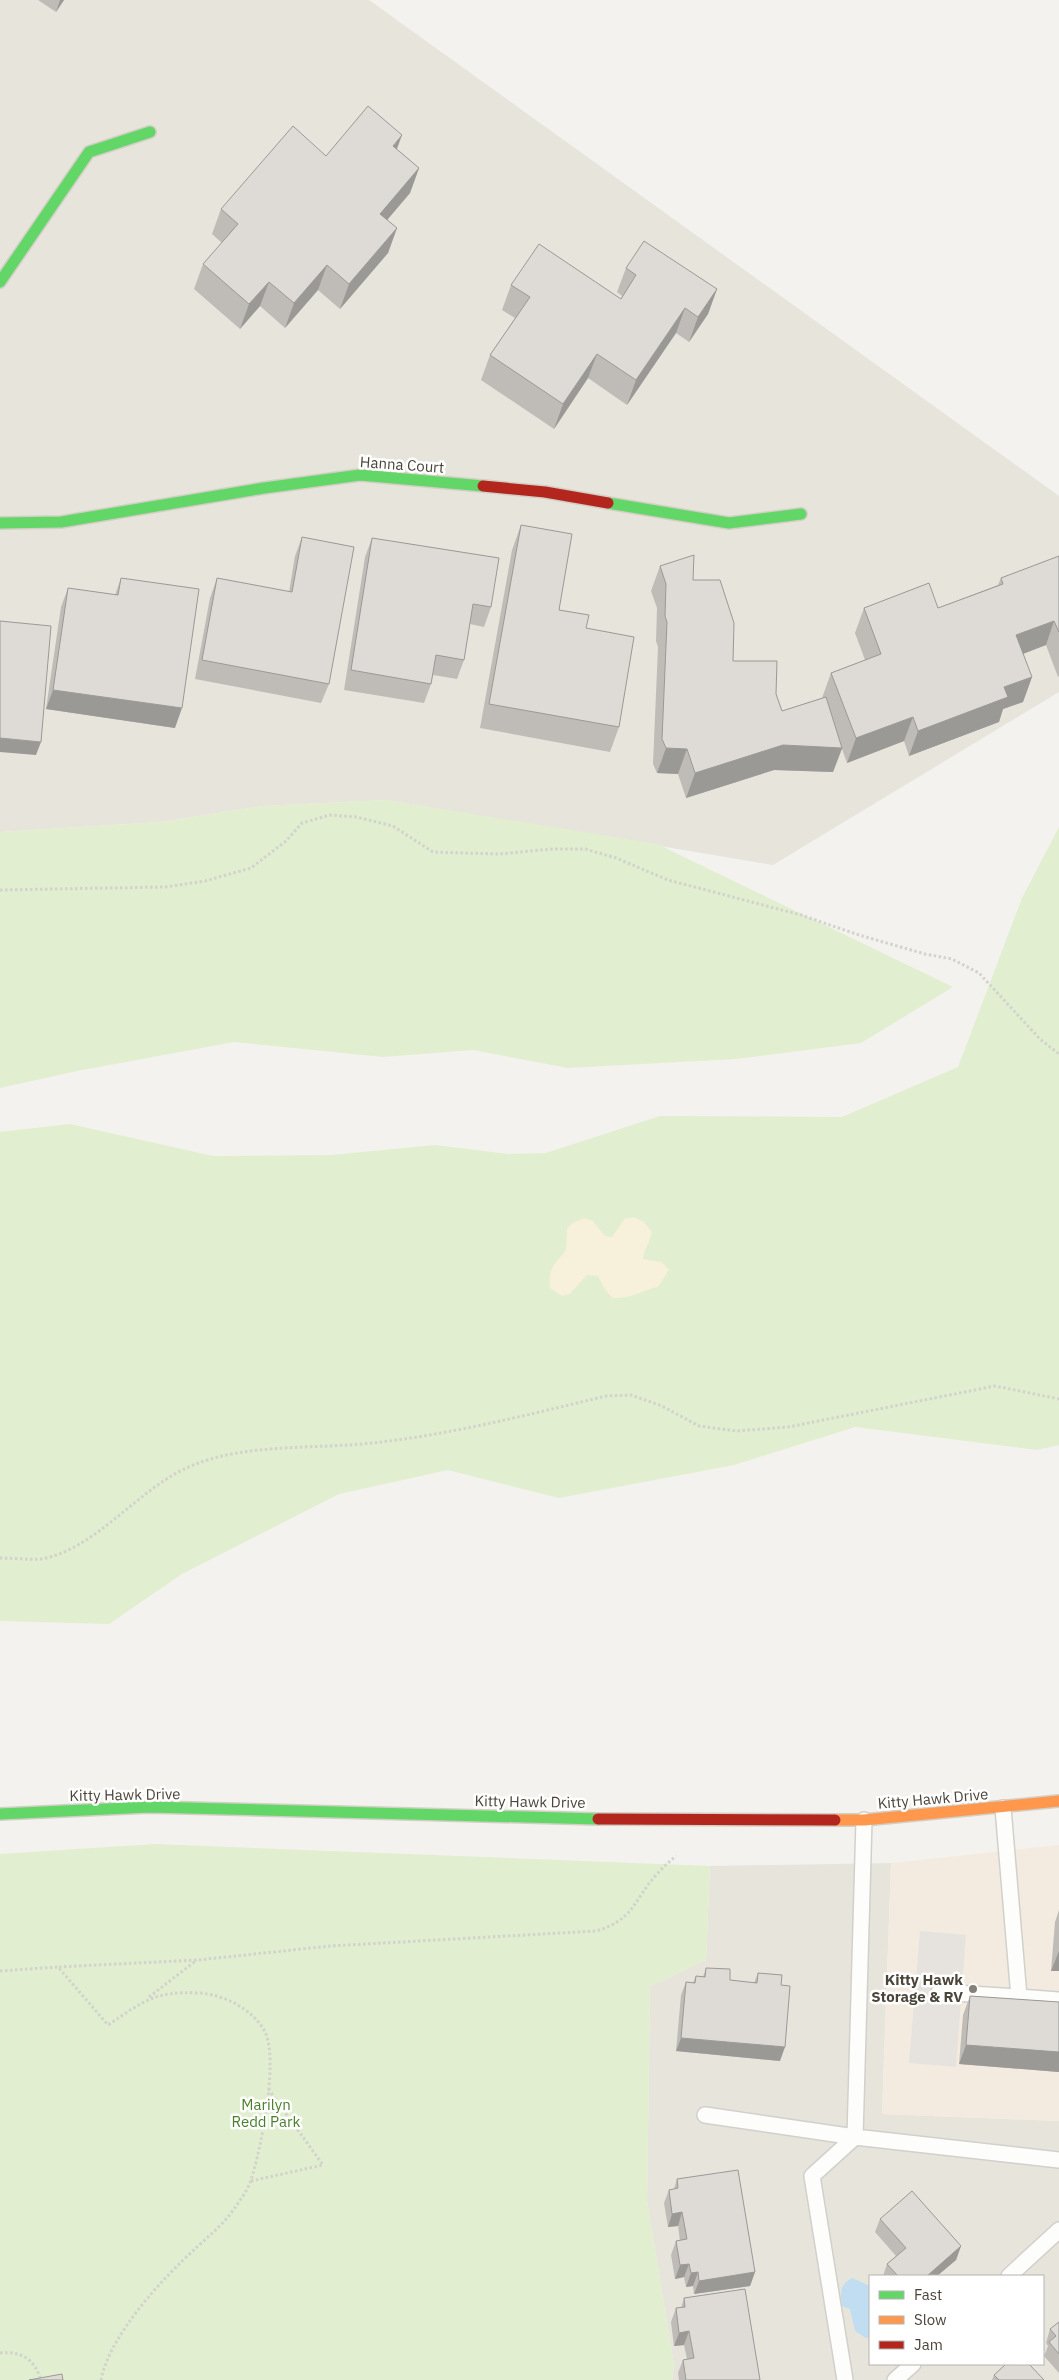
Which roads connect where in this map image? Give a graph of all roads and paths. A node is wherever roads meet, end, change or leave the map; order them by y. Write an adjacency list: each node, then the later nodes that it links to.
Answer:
1 (150, 132): 2 (street)
2 (0, 282)
3 (802, 514): 4 (street, Hanna Court)
4 (0, 522)
5 (0, 890): 6 (path)
6 (1059, 1054)
7 (1059, 1399): 8 (path)
8 (0, 1558)
9 (1059, 1801): 10 (street, Kitty Hawk Drive)
10 (1004, 1808): 12 (street, Kitty Hawk Drive); 18 (lane)
11 (0, 1814): 12 (street, Kitty Hawk Drive)
12 (864, 1820): 23 (lane)
13 (676, 1856): 14 (path)
14 (198, 1960): 15 (path); 19 (path)
15 (58, 1967): 16 (path); 19 (path)
16 (0, 1970)
17 (939, 1992): 18 (lane)
18 (1019, 1997): 20 (lane)
19 (146, 1999): 21 (path)
20 (1059, 2000)
21 (269, 2089): 25 (path); 25 (path)
22 (705, 2115): 23 (lane)
23 (854, 2137): 24 (lane); 32 (lane)
24 (1059, 2160)
25 (251, 2181): 31 (path)
26 (1059, 2230): 27 (lane)
27 (1009, 2275)
28 (0, 2352): 30 (path)
29 (912, 2365): 33 (lane)
30 (41, 2380)
31 (101, 2380)
32 (845, 2380)
33 (895, 2380)

